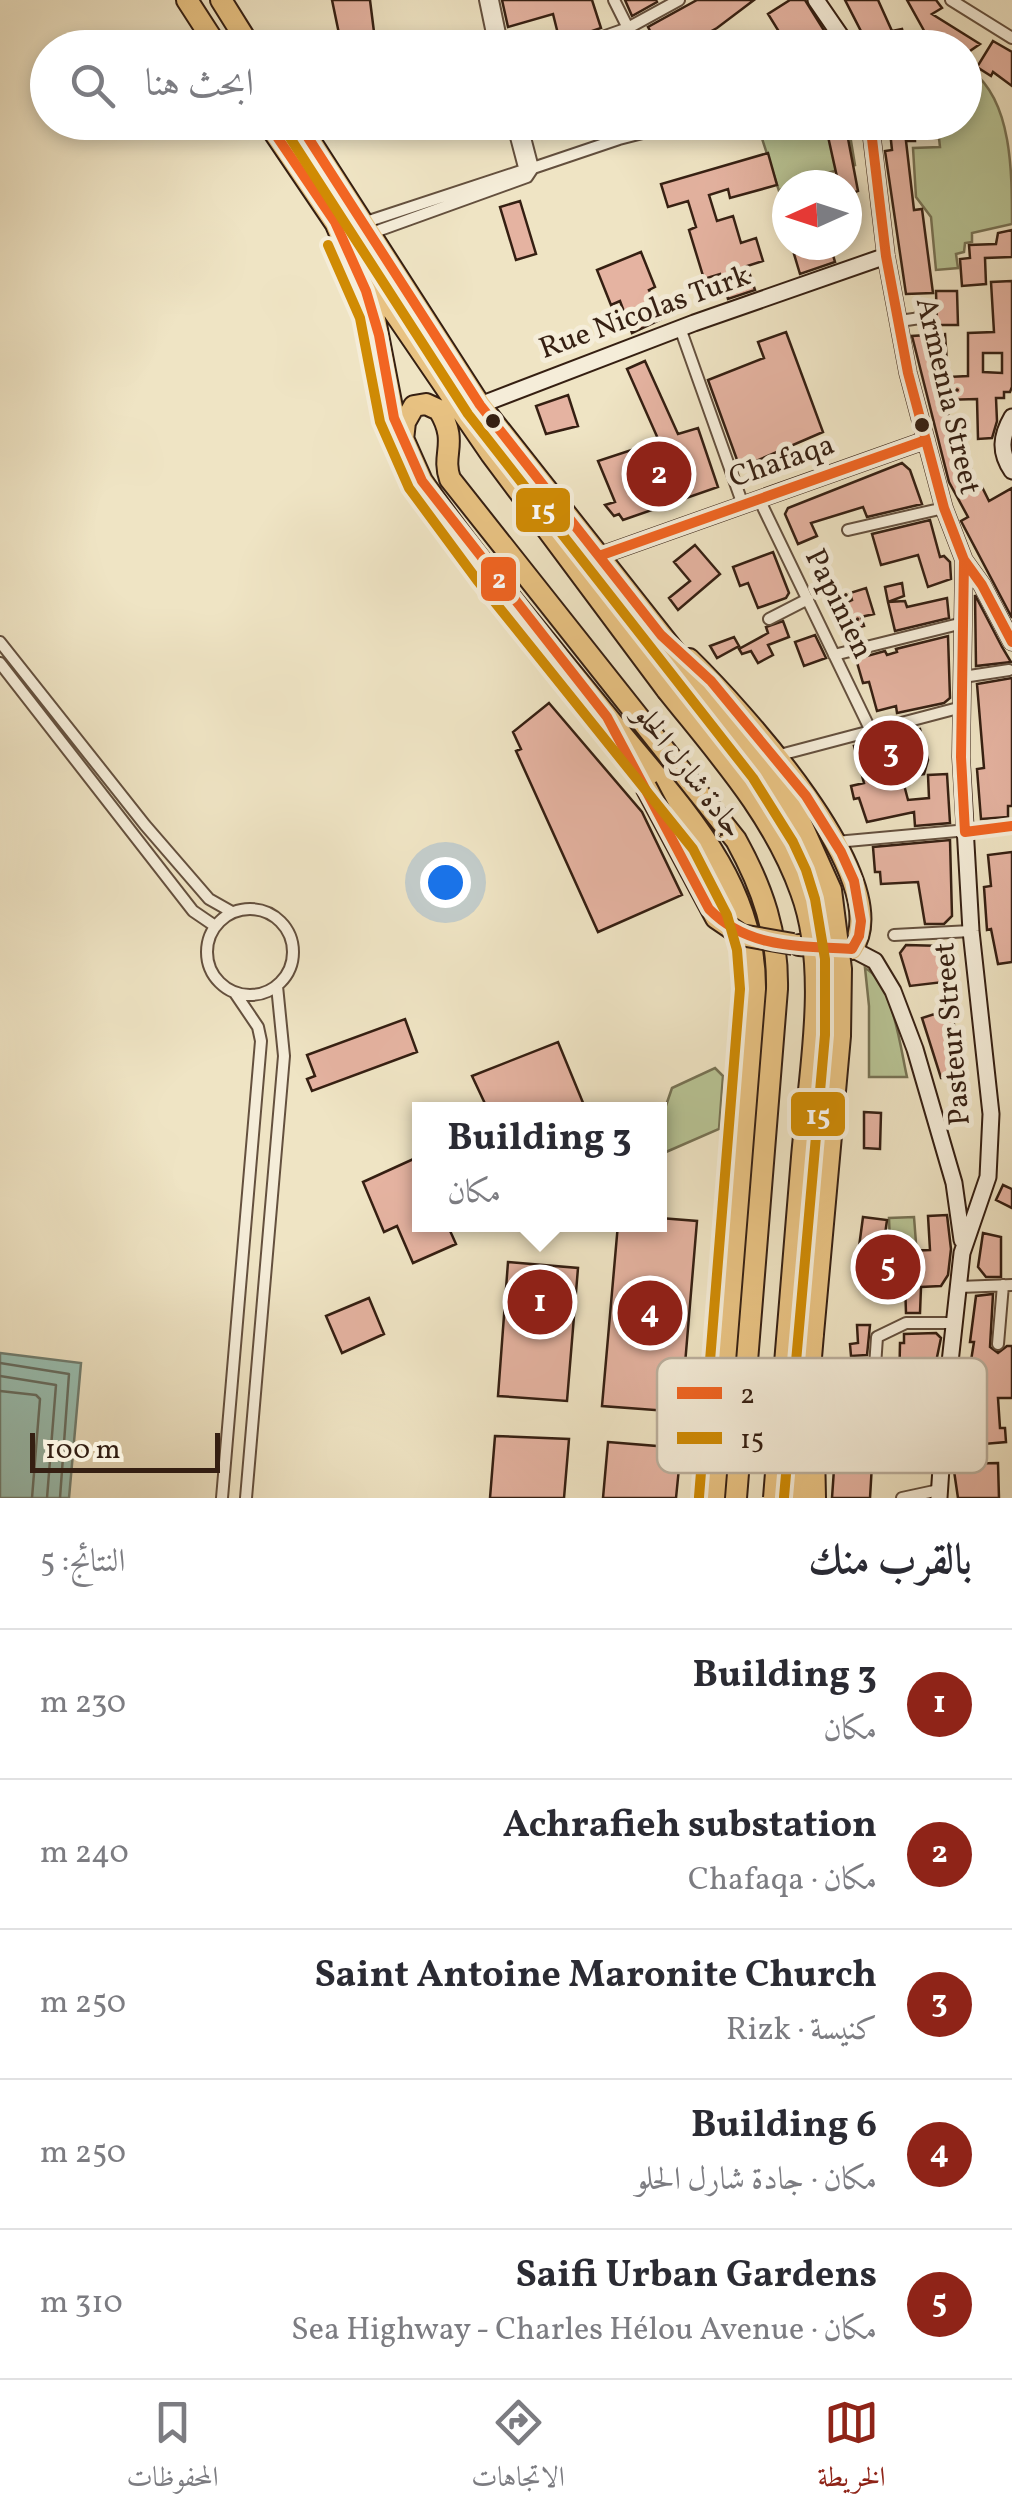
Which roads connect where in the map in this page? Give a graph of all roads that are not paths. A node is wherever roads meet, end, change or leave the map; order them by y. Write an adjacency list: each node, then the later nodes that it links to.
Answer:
1 (188, 0): 10 (highway)
2 (221, 0): 11 (highway)
3 (486, 0): 12 (street)
4 (494, 0): 13 (street)
5 (614, 0): 9 (street)
6 (679, 0): 9 (street)
7 (816, 0): 15 (street)
8 (952, 0): 16 (street)
9 (628, 28): 14 (street)
10 (207, 30)
11 (239, 30)
12 (492, 30)
13 (500, 30)
14 (622, 30)
15 (836, 30)
16 (1012, 38)
17 (279, 140): 24 (highway)
18 (309, 140): 25 (highway)
19 (518, 140): 23 (street)
20 (524, 140): 23 (street)
21 (619, 140): 23 (street)
22 (872, 140): 26 (street, Armenia Street)
23 (528, 172): 25 (street)
24 (335, 222): 33 (highway, جادة شارل الحلو); 35 (highway)
25 (366, 229): 30 (highway)
26 (886, 256): 28 (street, Armenia Street); 29 (street, Rue Nicolas Turk)
27 (920, 318): 28 (street)
28 (900, 321): 32 (street, Armenia Street)
29 (680, 328): 30 (street, Rue Nicolas Turk); 38 (street)
30 (480, 405): 41 (highway)
31 (1012, 416): 36 (street)
32 (926, 440): 37 (street, Chafaqa); 39 (street, Armenia Street)
33 (403, 442): 34 (highway, جادة شارل الحلو); 56 (highway, جادة شارل الحلو)
34 (451, 452): 35 (highway); 76 (highway, جادة شارل الحلو)
35 (491, 454): 77 (highway, bridge)
36 (1012, 471)
37 (760, 499): 38 (street, Chafaqa); 45 (street, Papinien)
38 (743, 505): 41 (street, Chafaqa)
39 (944, 508): 40 (street); 42 (street, Armenia Street)
40 (848, 530)
41 (598, 556): 48 (highway)
42 (964, 560): 43 (street); 44 (street, Pasteur Street)
43 (982, 585): 44 (street); 50 (street)
44 (964, 589): 47 (street, Pasteur Street)
45 (808, 600): 46 (street); 51 (street, Papinien)
46 (769, 618)
47 (964, 623): 51 (street); 54 (street, Pasteur Street)
48 (662, 635): 58 (highway); 73 (highway, bridge)
49 (0, 642): 62 (street)
50 (1012, 642)
51 (834, 655): 57 (street, Papinien)
52 (0, 663): 63 (street)
53 (1009, 670): 54 (street)
54 (963, 678): 55 (street, Pasteur Street)
55 (962, 707): 57 (street); 60 (street, Pasteur Street)
56 (607, 716): 66 (highway, bridge); 75 (highway, جادة شارل الحلو)
57 (871, 731): 58 (street)
58 (776, 756): 61 (highway)
59 (1012, 826): 60 (street)
60 (965, 832): 61 (street); 64 (street, Pasteur Street)
61 (835, 842): 66 (highway)
62 (232, 912): 63 (street); 67 (street)
63 (215, 926): 68 (street)
64 (971, 931): 65 (street); 69 (street, Pasteur Street)
65 (894, 935)
66 (852, 949): 69 (street)
67 (277, 986): 68 (street); 89 (street)
68 (235, 993): 88 (street)
69 (962, 1253): 71 (street, Pasteur Street)
70 (1008, 1285): 71 (street); 74 (street)
71 (959, 1287): 72 (street, Pasteur Street)
72 (955, 1323): 80 (street); 81 (street, Pasteur Street)
73 (812, 1334): 78 (highway); 79 (highway)
74 (998, 1344)
75 (725, 1358)
76 (747, 1358)
77 (786, 1358)
78 (810, 1358)
79 (813, 1358)
80 (876, 1358)
81 (950, 1358)
82 (716, 1473): 90 (highway, جادة شارل الحلو)
83 (738, 1473): 91 (highway, جادة شارل الحلو)
84 (776, 1473): 92 (highway, bridge)
85 (801, 1473): 93 (highway)
86 (815, 1473): 94 (highway)
87 (939, 1494): 95 (street)
88 (222, 1498)
89 (246, 1498)
90 (714, 1498)
91 (736, 1498)
92 (774, 1498)
93 (799, 1498)
94 (816, 1498)
95 (902, 1498)

